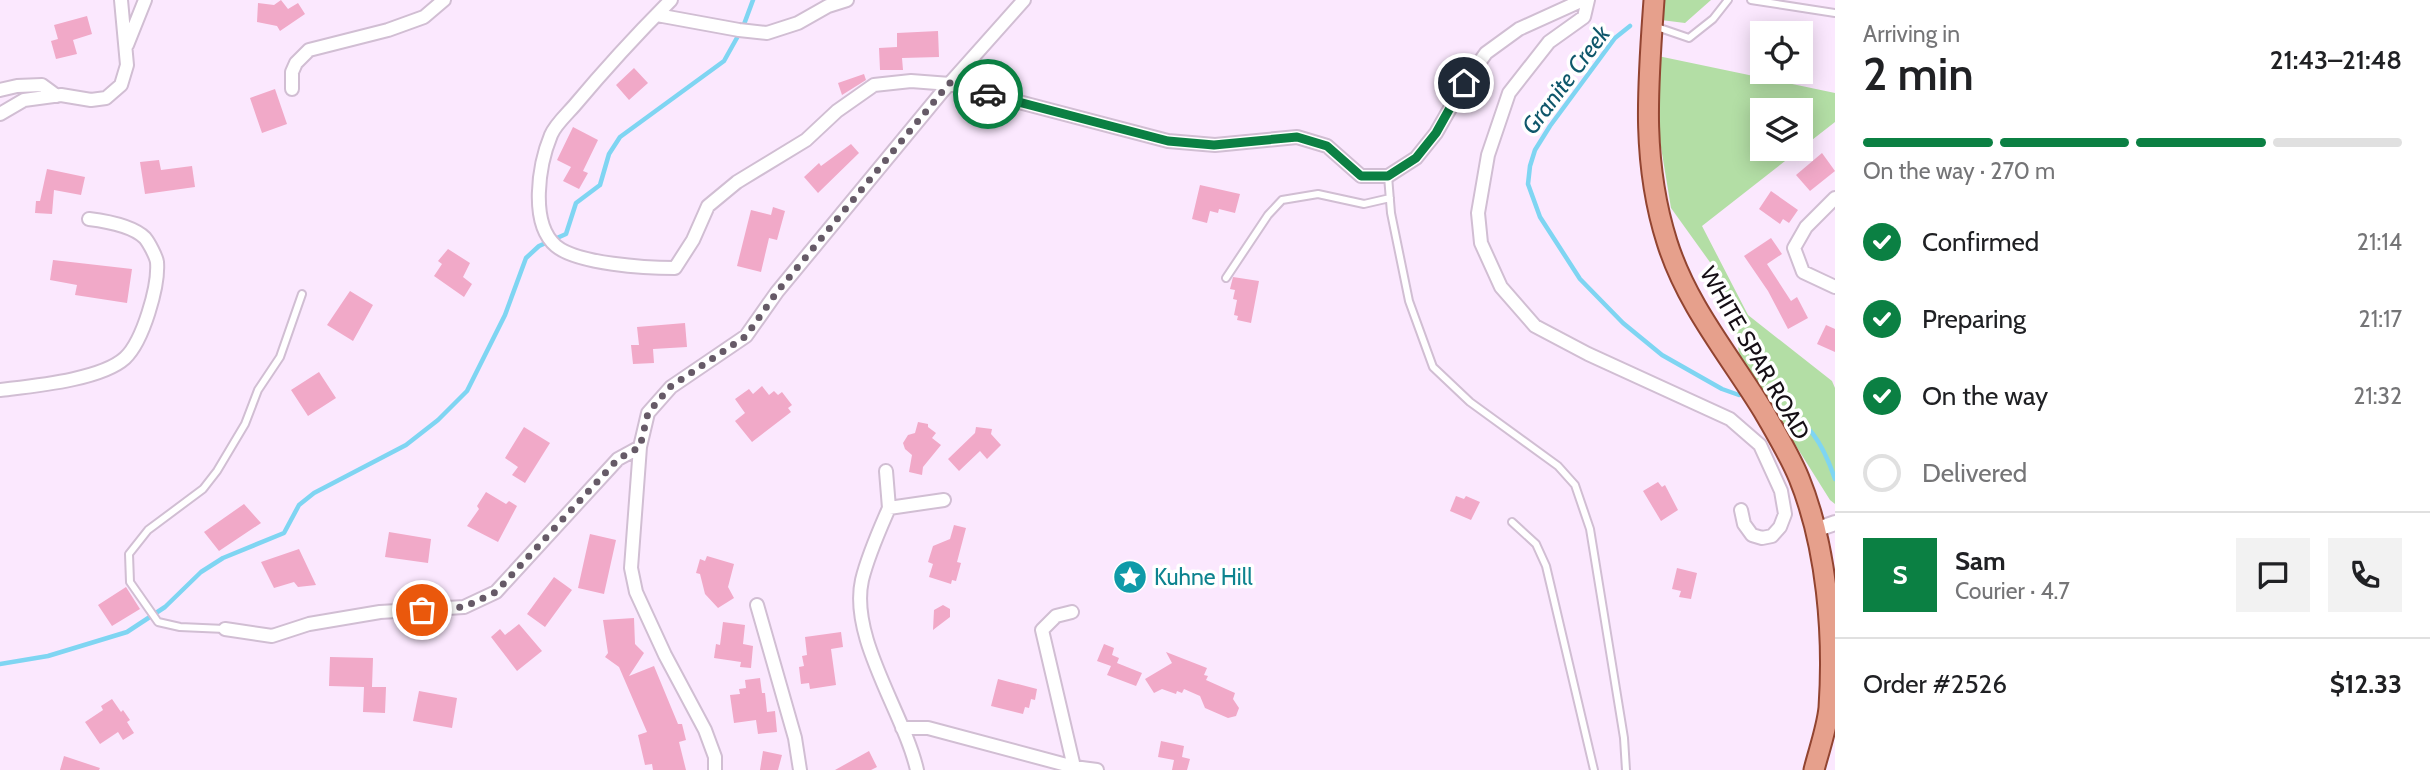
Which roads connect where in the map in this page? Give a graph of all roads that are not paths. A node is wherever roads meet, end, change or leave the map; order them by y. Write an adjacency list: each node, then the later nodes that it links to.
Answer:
1 (121, 0): 14 (street)
2 (145, 0): 14 (street)
3 (444, 0): 16 (street)
4 (671, 0): 12 (street)
5 (847, 0): 12 (street)
6 (1024, 0): 15 (street)
7 (1586, 0): 20 (street); 32 (street)
8 (1654, 0): 13 (main road, WHITE SPAR ROAD)
9 (1728, 0): 13 (lane)
10 (1751, 0): 11 (lane)
11 (1835, 13)
12 (657, 15): 15 (street)
13 (1652, 25): 35 (main road, WHITE SPAR ROAD)
14 (126, 47): 18 (street)
15 (950, 83): 20 (street); 28 (street)
16 (292, 89)
17 (0, 90): 18 (street)
18 (57, 96): 19 (street)
19 (0, 114)
20 (1388, 176): 21 (lane)
21 (1390, 198): 24 (lane); 46 (lane)
22 (1835, 198): 25 (street)
23 (89, 219): 27 (street)
24 (1226, 278)
25 (1835, 287)
26 (302, 294): 38 (lane)
27 (0, 390)
28 (640, 447): 38 (street); 41 (street)
29 (886, 471): 31 (street)
30 (944, 500): 31 (street)
31 (888, 509): 39 (street)
32 (1741, 510)
33 (1512, 522): 45 (lane)
34 (1835, 523): 35 (street)
35 (1815, 530): 47 (main road, WHITE SPAR ROAD)
36 (757, 605): 42 (street)
37 (1072, 612): 40 (street)
38 (225, 629)
39 (902, 727): 40 (street); 43 (street)
40 (1074, 767): 44 (street)
41 (715, 770)
42 (800, 770)
43 (917, 770)
44 (1097, 770)
45 (1594, 770)
46 (1626, 770)
47 (1814, 770)

